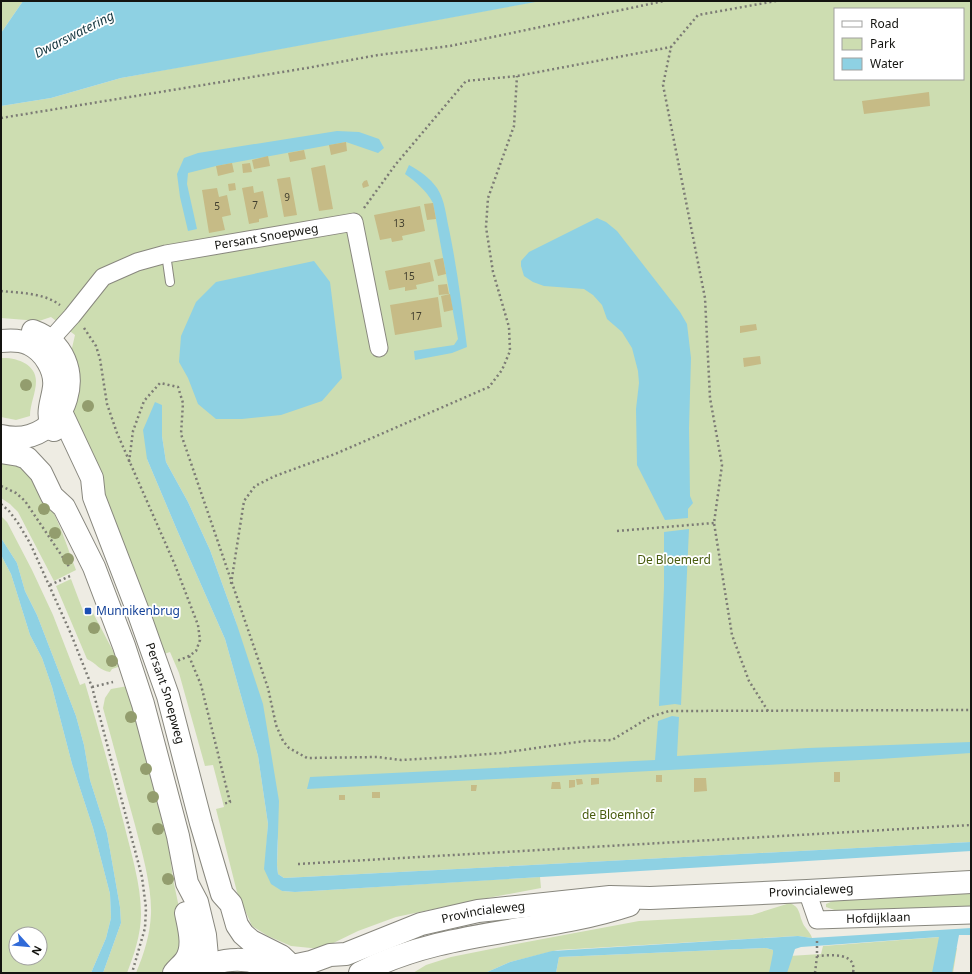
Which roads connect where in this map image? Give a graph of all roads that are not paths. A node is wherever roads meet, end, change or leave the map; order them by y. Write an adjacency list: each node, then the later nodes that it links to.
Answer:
1 (166, 254): 2 (lane); 5 (street, Persant Snoepweg); 6 (street, Persant Snoepweg)
2 (170, 282)
3 (1, 326): 5 (main road)
4 (1, 341): 5 (main road)
5 (42, 344): 7 (main road)
6 (379, 348)
7 (56, 418): 8 (main road); 14 (main road, Persant Snoepweg)
8 (25, 437): 9 (main road); 10 (main road, Persant Snoepweg)
9 (4, 447): 10 (main road, Persant Snoepweg)
10 (64, 507): 12 (main road, Persant Snoepweg)
11 (971, 882): 13 (main road, Provincialeweg)
12 (187, 883): 20 (main road, Persant Snoepweg); 22 (main road, Persant Snoepweg)
13 (807, 891): 15 (main road, Provincialeweg); 16 (street, Hofdijklaan)
14 (222, 894): 19 (main road, Persant Snoepweg); 21 (main road, Persant Snoepweg)
15 (650, 898): 17 (main road, Provincialeweg); 18 (main road, Provincialeweg)
16 (971, 915)
17 (448, 942): 24 (main road, Provincialeweg); 25 (main road)
18 (346, 954): 21 (main road, Provincialeweg); 23 (main road, Provincialeweg)
19 (240, 960): 20 (main road); 21 (main road)
20 (203, 970)
21 (289, 971)
22 (174, 973)
23 (321, 973)
24 (360, 973)
25 (399, 973)

